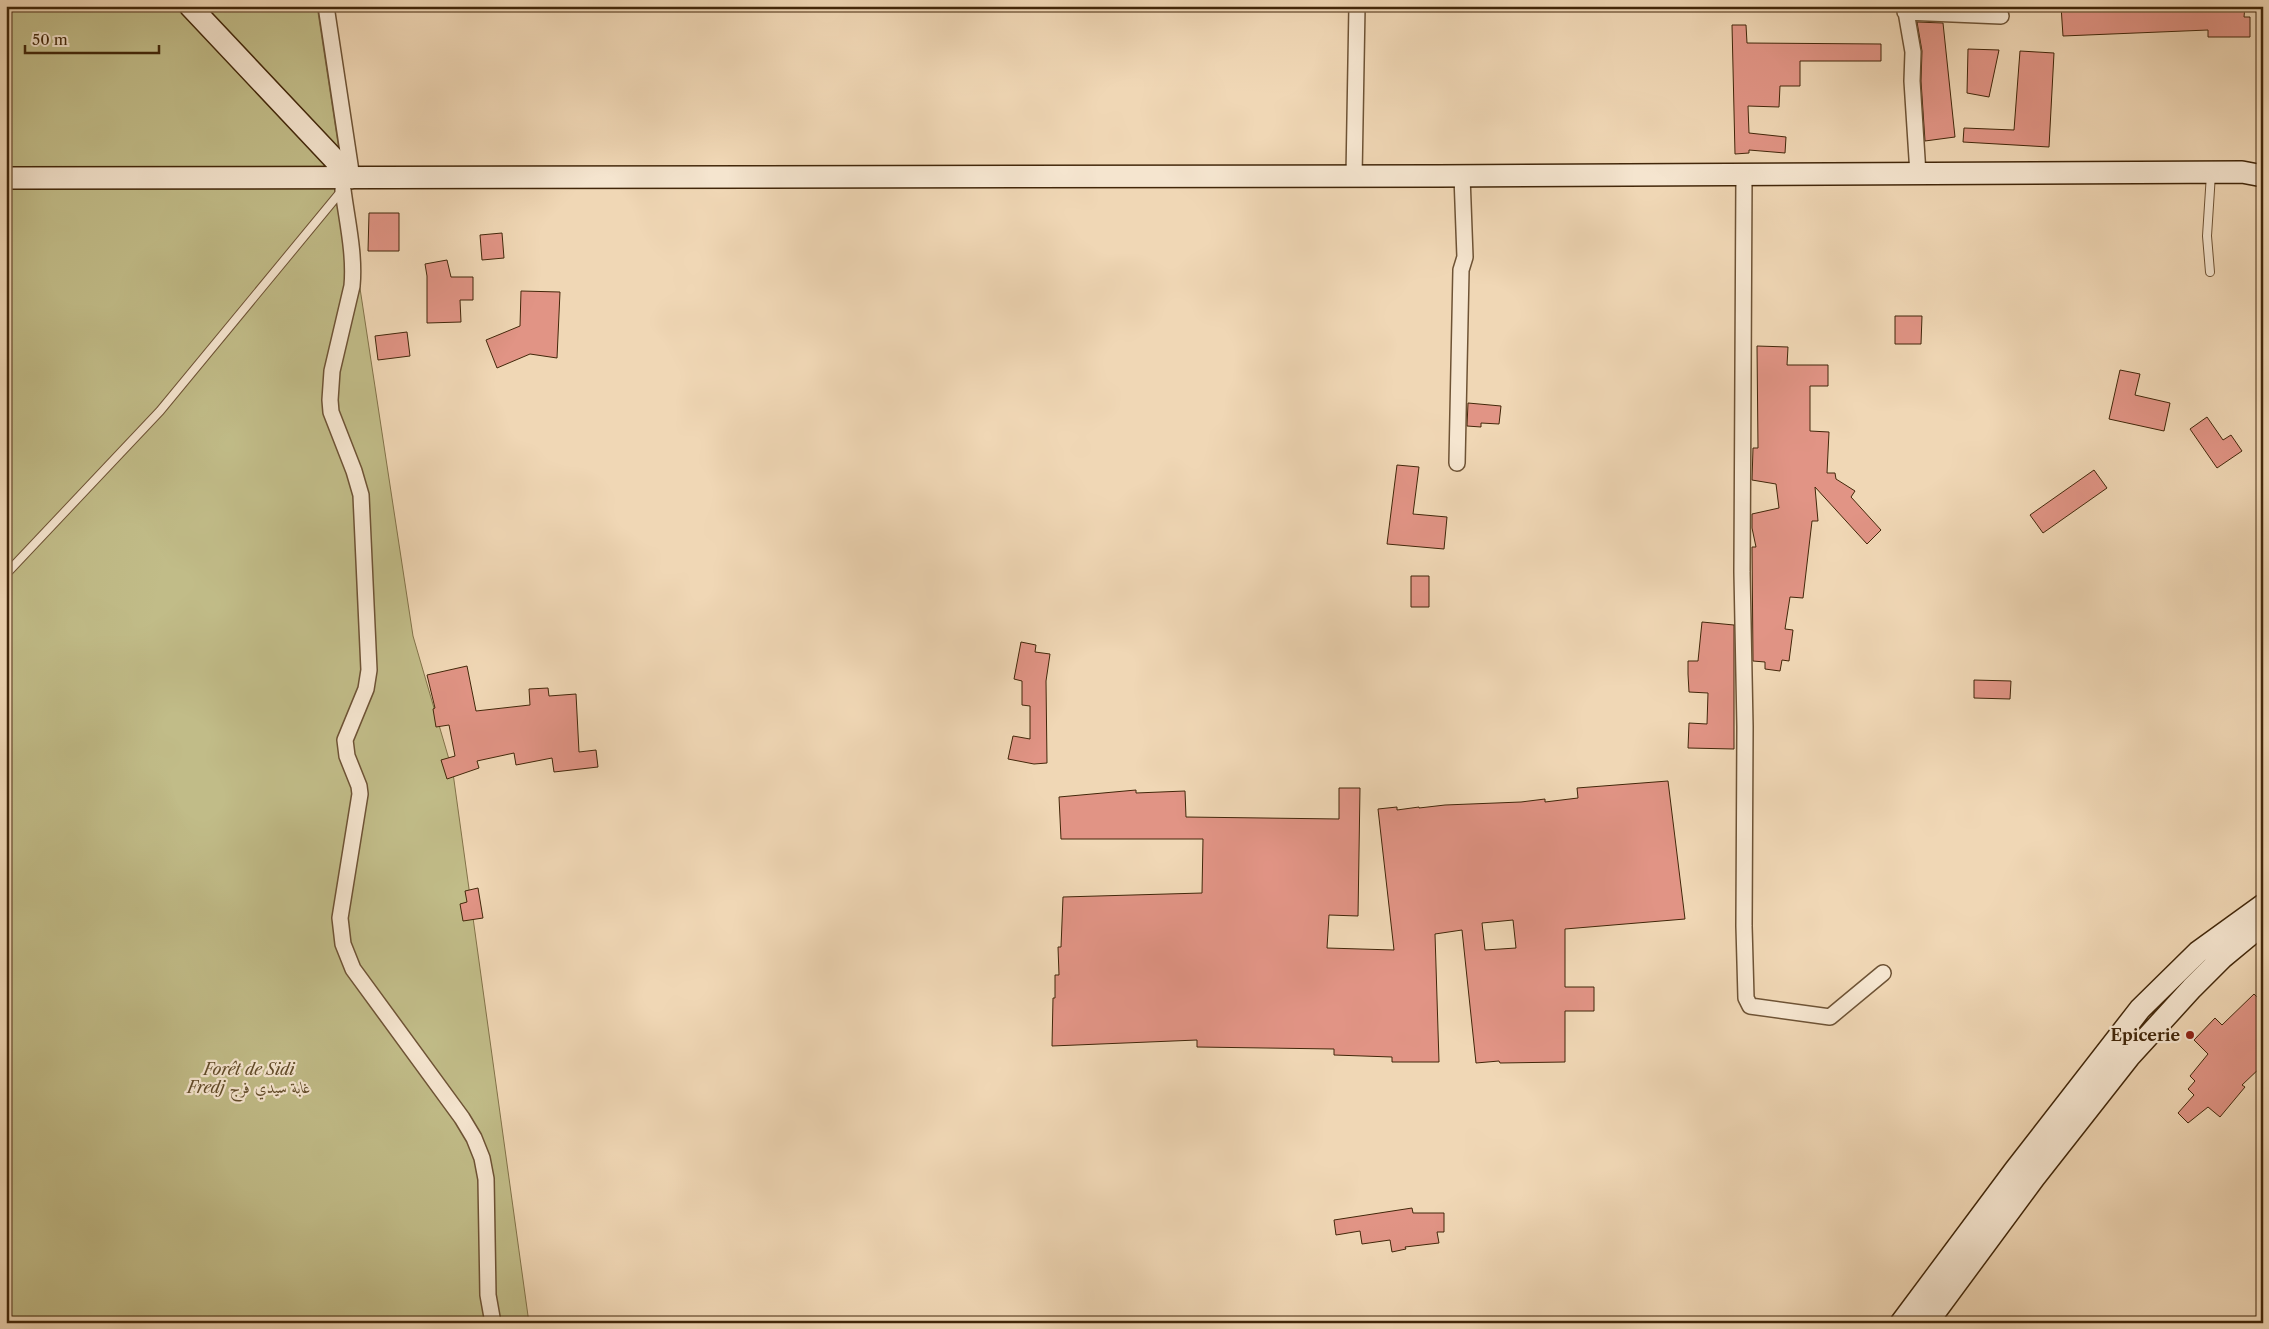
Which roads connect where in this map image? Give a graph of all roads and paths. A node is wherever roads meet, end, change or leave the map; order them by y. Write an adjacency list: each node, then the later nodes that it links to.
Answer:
1 (190, 6): 13 (main road)
2 (326, 6): 13 (street)
3 (1356, 6): 9 (street)
4 (1905, 9): 5 (street); 7 (street)
5 (2001, 16)
6 (2212, 172): 7 (main road); 11 (main road); 14 (lane)
7 (1918, 174): 8 (main road)
8 (1744, 175): 10 (main road); 19 (street)
9 (1354, 176): 10 (main road); 13 (main road)
10 (1462, 176): 15 (street)
11 (2263, 176)
12 (6, 178): 13 (main road)
13 (347, 184): 16 (lane); 22 (street)
14 (2210, 272)
15 (1457, 463)
16 (6, 574)
17 (2263, 905): 23 (main road)
18 (2263, 924): 24 (main road)
19 (1883, 973)
20 (6, 1319): 21 (lane)
21 (10, 1323)
22 (493, 1323)
23 (1901, 1323)
24 (1927, 1323)

